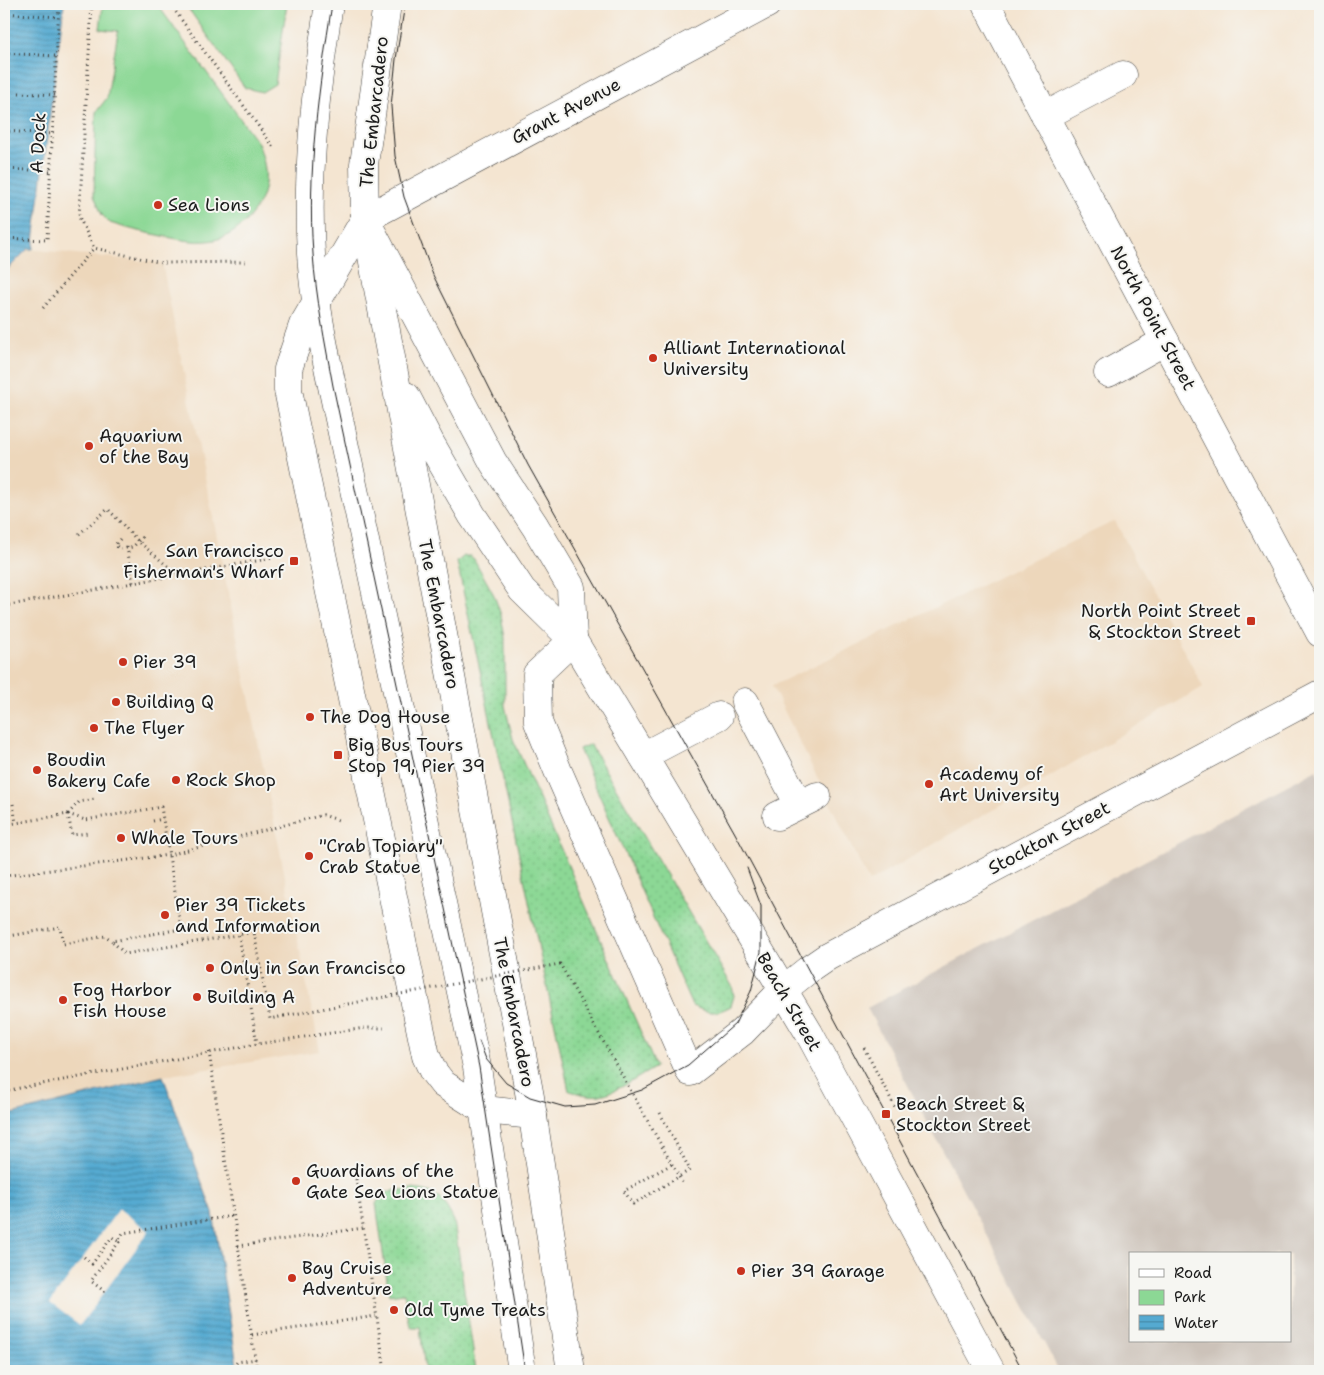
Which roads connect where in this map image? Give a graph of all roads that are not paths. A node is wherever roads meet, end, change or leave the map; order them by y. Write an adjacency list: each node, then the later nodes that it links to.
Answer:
1 (329, 4): 8 (street)
2 (387, 4): 7 (street, The Embarcadero)
3 (767, 4): 7 (street, Grant Avenue)
4 (986, 4): 6 (street, North Point Street)
5 (1122, 75): 6 (street)
6 (1045, 116): 9 (street, North Point Street)
7 (365, 219): 8 (street); 10 (street, The Embarcadero); 13 (street)
8 (317, 302): 20 (street); 20 (street)
9 (1165, 341): 11 (street); 12 (street, North Point Street)
10 (392, 368): 13 (street, Beach Street); 21 (street, The Embarcadero)
11 (1108, 374)
12 (1320, 632)
13 (572, 640): 17 (street, Beach Street); 19 (street, Stockton Street)
14 (1320, 694): 19 (street, Stockton Street)
15 (745, 702): 18 (street)
16 (719, 716): 17 (street)
17 (643, 756): 19 (street, Beach Street)
18 (798, 805)
19 (783, 990): 24 (street, Beach Street)
20 (484, 1110): 21 (street); 22 (street)
21 (533, 1115): 23 (street, The Embarcadero)
22 (522, 1371)
23 (571, 1371)
24 (991, 1371)

